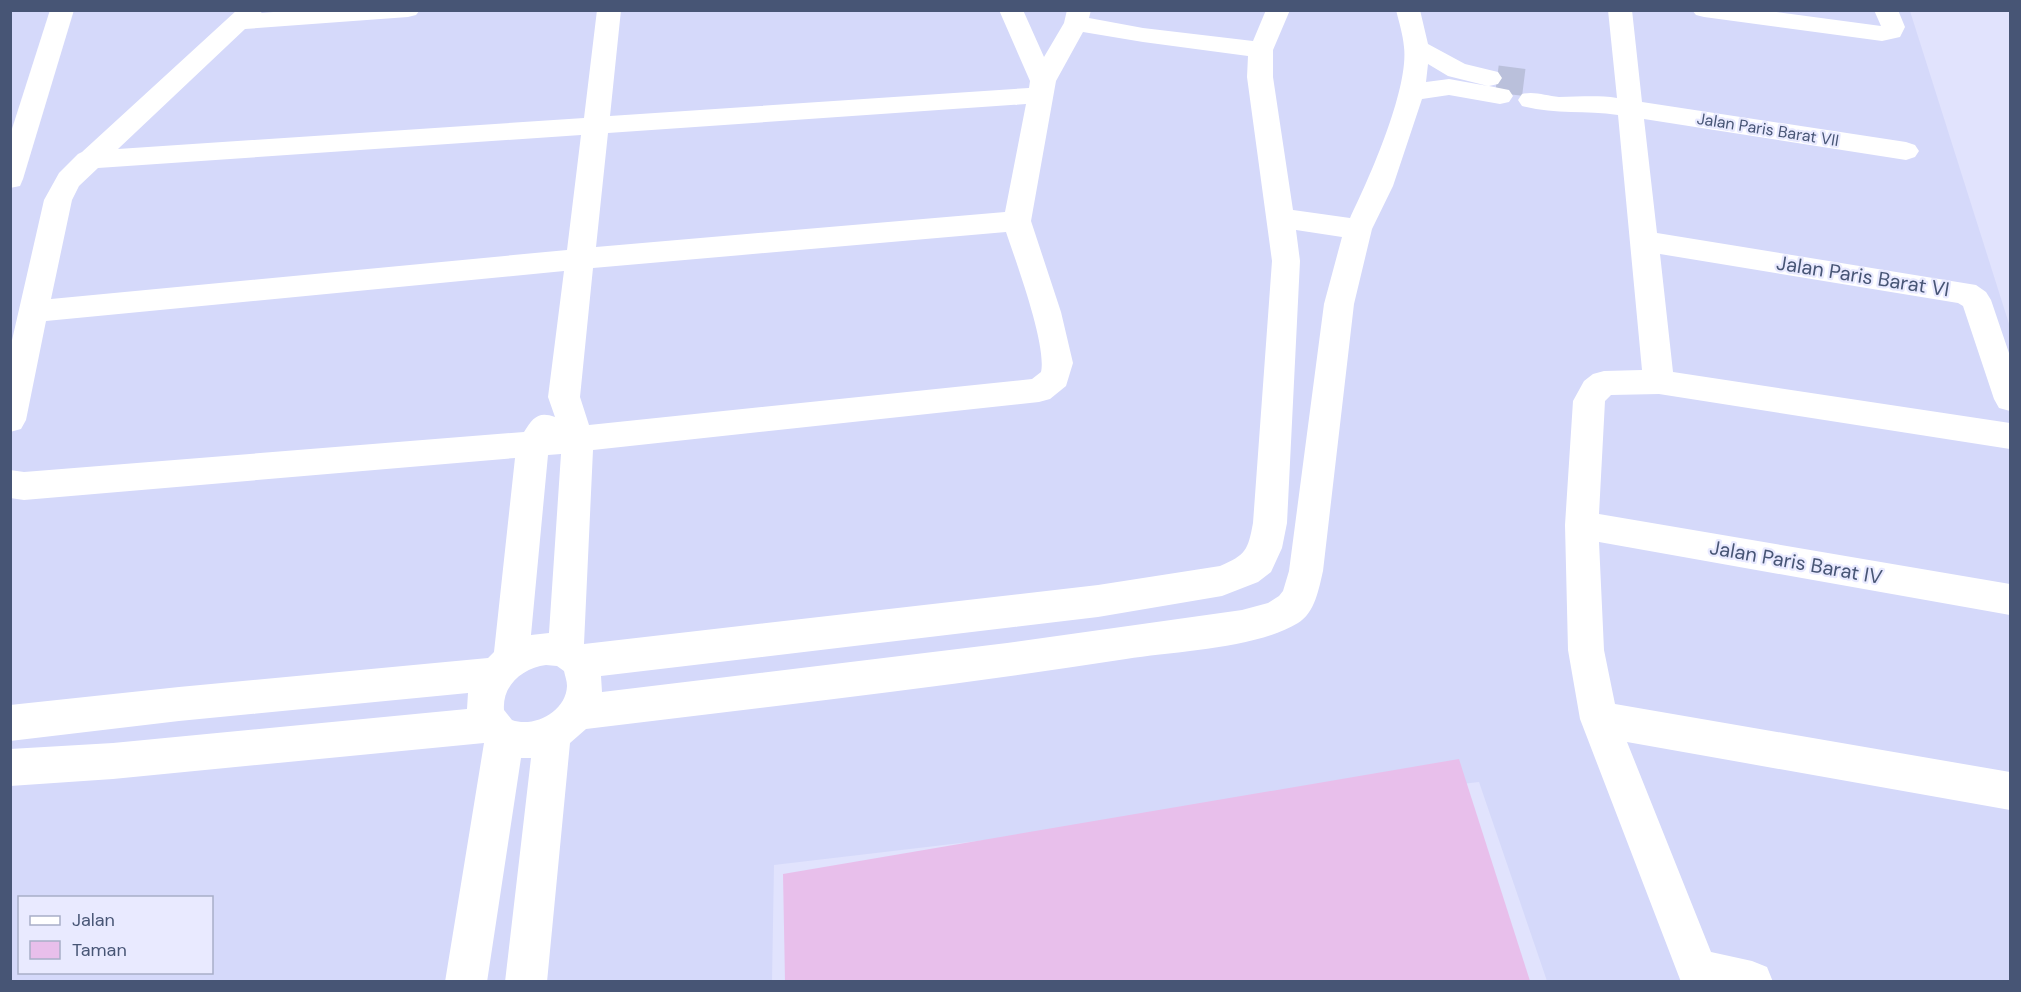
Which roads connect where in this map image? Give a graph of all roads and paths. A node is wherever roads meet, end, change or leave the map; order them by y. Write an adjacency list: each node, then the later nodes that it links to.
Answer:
1 (62, 10): 21 (street)
2 (408, 10): 10 (street)
3 (609, 10): 18 (street)
4 (1011, 10): 14 (street)
5 (1278, 10): 13 (street)
6 (1408, 10): 12 (street)
7 (1620, 10): 17 (street)
8 (1704, 10): 9 (street)
9 (1886, 10)
10 (244, 16): 20 (street)
11 (1078, 17): 13 (street); 14 (street)
12 (1417, 48): 16 (street); 16 (street)
13 (1261, 50): 22 (street)
14 (1041, 88): 18 (street); 23 (street)
15 (1530, 91): 17 (street, Jalan Paris Barat VII)
16 (1412, 92): 24 (street)
17 (1630, 108): 19 (street, Jalan Paris Barat VII); 25 (street)
18 (596, 125): 20 (street); 26 (street)
19 (1906, 151)
20 (87, 160): 27 (street)
21 (10, 179)
22 (1282, 218): 24 (street); 38 (street)
23 (1017, 221): 26 (street); 33 (street)
24 (1358, 229): 39 (street)
25 (1644, 242): 28 (street); 30 (street, Jalan Paris Barat VI)
26 (580, 259): 27 (street); 29 (street)
27 (36, 311): 31 (street)
28 (1659, 382): 32 (street); 36 (street)
29 (564, 397): 33 (street); 34 (street)
30 (2010, 399)
31 (10, 420)
32 (2009, 437)
33 (578, 438): 34 (street); 40 (street)
34 (533, 444): 35 (street); 41 (street)
35 (10, 484)
36 (1582, 525): 37 (street, Jalan Paris Barat IV); 43 (street)
37 (2010, 599)
38 (1098, 601): 39 (street); 40 (street)
39 (1108, 646): 45 (street)
40 (573, 657): 41 (street); 45 (street)
41 (504, 667): 42 (street); 46 (street)
42 (129, 710): 44 (street); 47 (street)
43 (1599, 719): 49 (street); 50 (street)
44 (10, 723)
45 (565, 724): 46 (street); 52 (street)
46 (498, 731): 47 (street); 51 (street)
47 (113, 761): 48 (street)
48 (10, 768)
49 (2010, 790)
50 (1700, 976): 53 (street)
51 (466, 981)
52 (526, 981)
53 (1752, 981)

